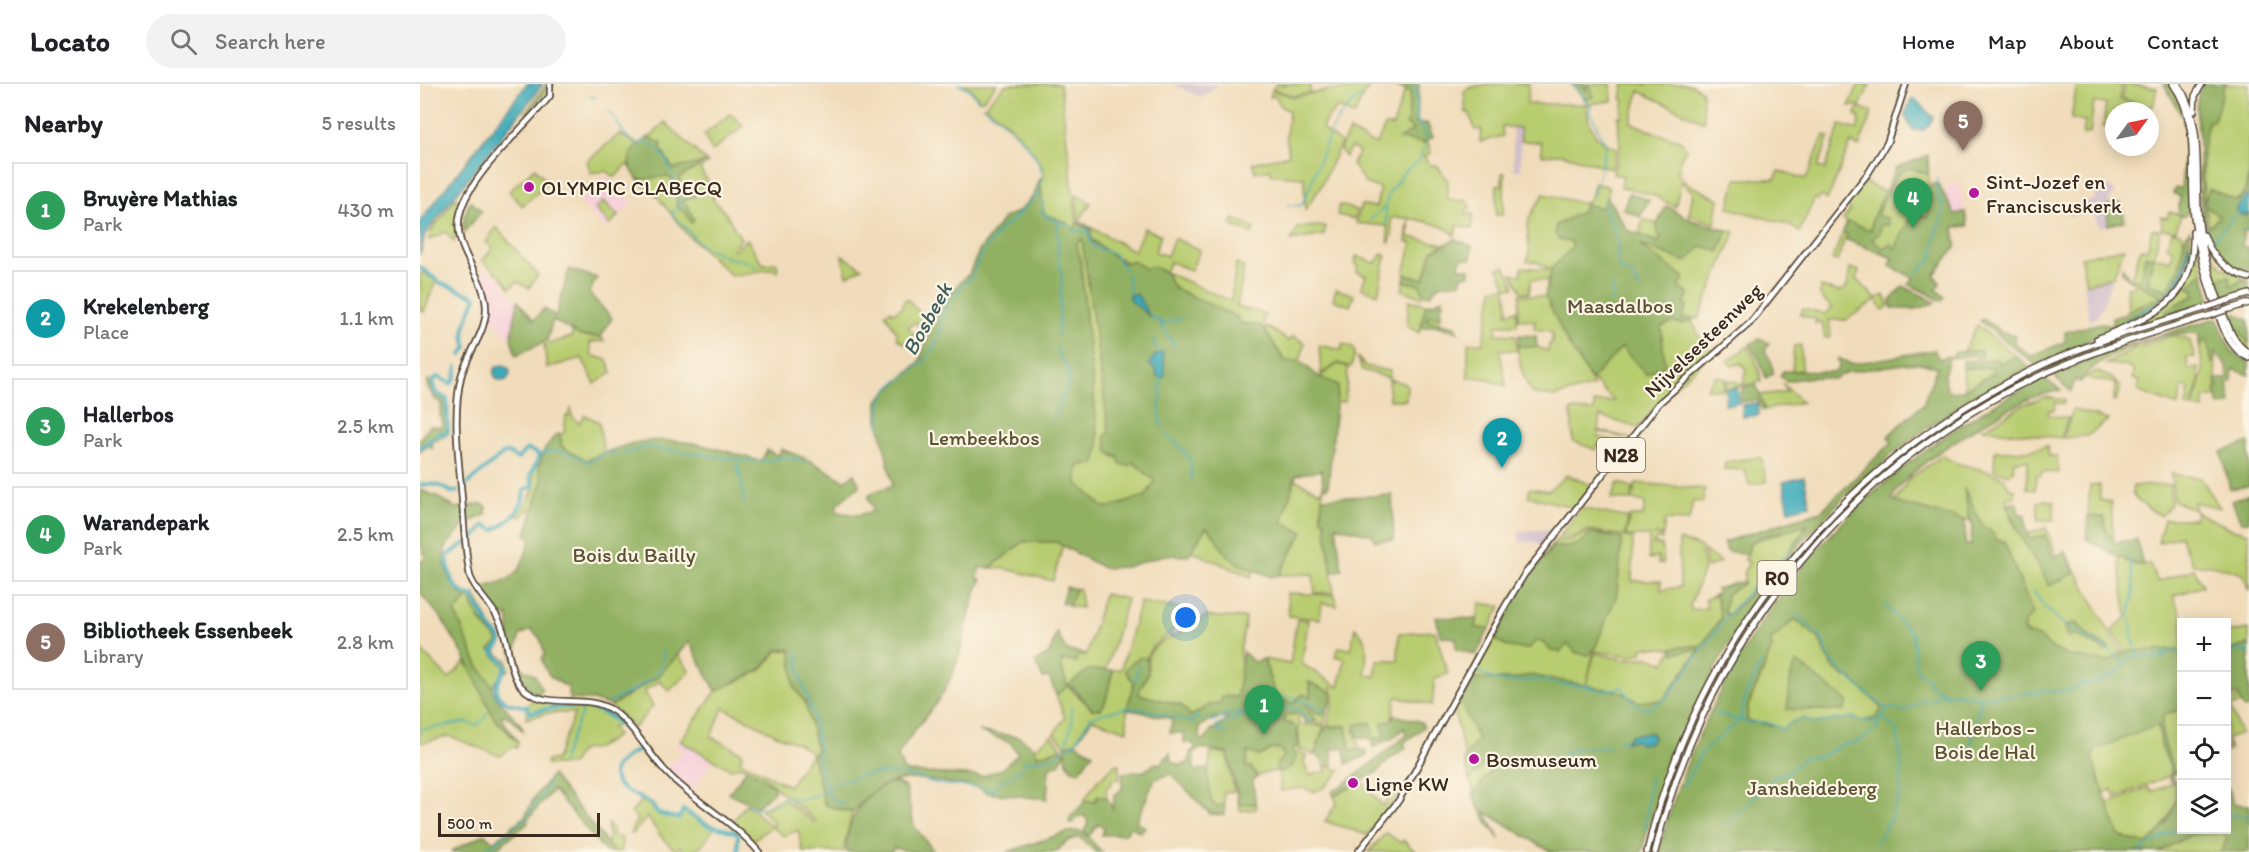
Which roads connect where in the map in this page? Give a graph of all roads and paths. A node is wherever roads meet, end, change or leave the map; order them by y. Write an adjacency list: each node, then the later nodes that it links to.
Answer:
1 (550, 84): 16 (main road)
2 (1906, 84): 17 (main road, Nijvelsesteenweg / N28)
3 (2173, 84): 7 (highway)
4 (2178, 84): 6 (highway)
5 (2202, 84): 6 (highway)
6 (2194, 119): 7 (highway)
7 (2197, 217): 8 (highway); 13 (highway); 14 (highway); 15 (highway)
8 (2249, 278)
9 (2249, 294): 13 (highway, R0, bridge)
10 (2249, 303): 12 (highway, R0)
11 (2249, 307): 12 (highway)
12 (2230, 309): 19 (highway, R0, bridge)
13 (2089, 345): 18 (highway, R0)
14 (2249, 353)
15 (2249, 358)
16 (759, 852)
17 (1358, 852)
18 (1647, 852)
19 (1655, 852)

